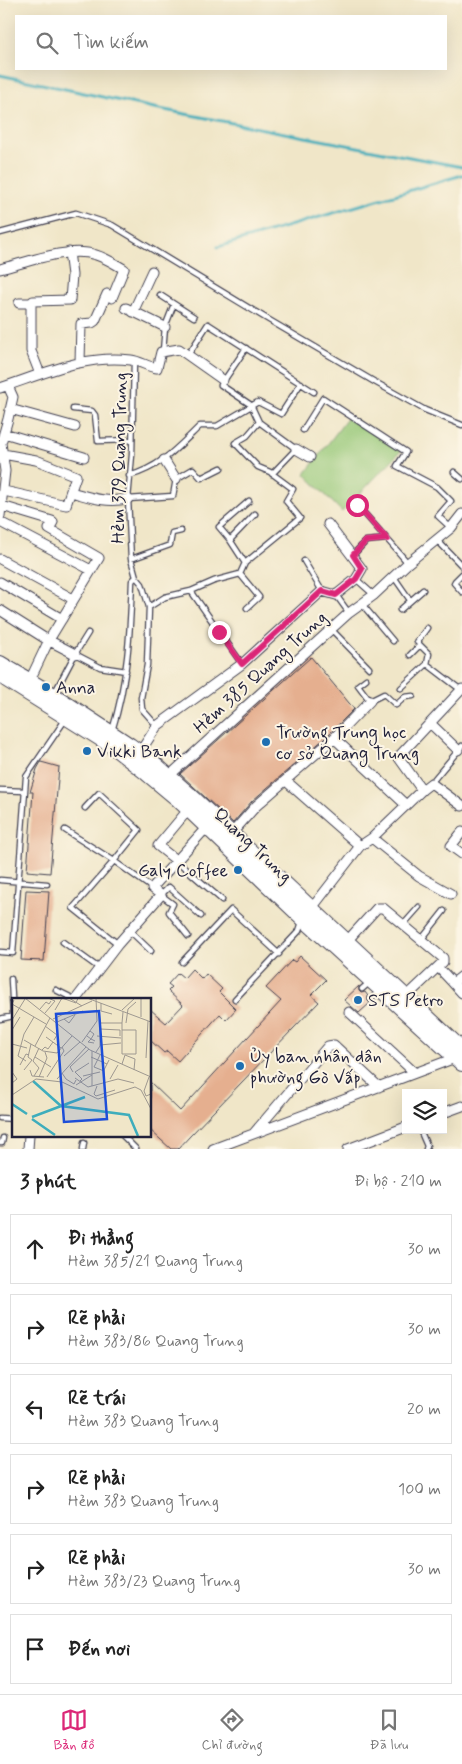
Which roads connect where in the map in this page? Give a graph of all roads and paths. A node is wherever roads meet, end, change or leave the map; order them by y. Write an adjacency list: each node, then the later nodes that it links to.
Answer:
1 (0, 233): 25 (lane)
2 (70, 252): 3 (street); 7 (street); 15 (street)
3 (0, 269)
4 (152, 271): 10 (street)
5 (160, 295): 8 (lane)
6 (19, 303): 7 (street)
7 (31, 304): 16 (street)
8 (174, 304): 9 (lane); 10 (lane)
9 (194, 317)
10 (165, 327): 12 (lane)
11 (246, 348): 13 (lane); 17 (lane); 18 (lane)
12 (162, 351): 13 (street); 14 (street)
13 (188, 355): 17 (street)
14 (134, 360): 15 (street); 29 (lane, Hẻm 379 Quang Trung)
15 (80, 362): 16 (street)
16 (40, 374): 19 (street)
17 (223, 380): 21 (lane)
18 (301, 383): 20 (lane); 21 (lane)
19 (4, 387): 22 (street)
20 (314, 392)
21 (252, 405): 24 (lane); 34 (lane)
22 (10, 409): 26 (street); 28 (street)
23 (73, 409): 29 (lane)
24 (259, 422): 30 (lane); 37 (lane)
25 (462, 425)
26 (75, 427)
27 (303, 430): 52 (lane)
28 (4, 433): 31 (street); 32 (street)
29 (132, 440): 38 (lane, Hẻm 379 Quang Trung)
30 (296, 448): 33 (street); 37 (lane)
31 (3, 454): 41 (street); 42 (street)
32 (84, 457)
33 (310, 457)
34 (164, 460): 38 (lane); 39 (street)
35 (221, 468): 39 (lane)
36 (454, 472): 40 (lane)
37 (272, 474): 61 (lane)
38 (129, 476): 43 (lane, Hẻm 379 Quang Trung)
39 (176, 478): 43 (lane)
40 (462, 479)
41 (3, 486): 42 (street); 46 (street)
42 (71, 492): 43 (street)
43 (128, 498): 58 (lane, Hẻm 379 Quang Trung)
44 (250, 501): 56 (lane)
45 (357, 505): 54 (lane)
46 (2, 506): 49 (street); 65 (street)
47 (255, 514): 56 (lane)
48 (462, 514): 52 (street, Hẻm 385 Quang Trung)
49 (0, 516)
50 (0, 522): 65 (street)
51 (328, 524): 57 (street)
52 (451, 528): 55 (street, Hẻm 385 Quang Trung)
53 (181, 531): 58 (lane)
54 (387, 539): 57 (lane); 62 (lane)
55 (436, 539): 62 (street, Hẻm 385 Quang Trung); 63 (lane)
56 (230, 540): 61 (lane)
57 (353, 555): 70 (street)
58 (131, 559): 69 (lane, Hẻm 379 Quang Trung)
59 (3, 560): 64 (street); 78 (street)
60 (304, 561): 74 (lane)
61 (245, 563): 66 (lane)
62 (408, 563): 68 (street, Hẻm 385 Quang Trung)
63 (462, 566)
64 (0, 570)
65 (91, 570): 78 (street)
66 (240, 574): 73 (lane); 82 (lane)
67 (462, 574): 75 (lane)
68 (393, 576): 77 (street, Hẻm 385 Quang Trung); 79 (lane)
69 (136, 577): 81 (lane); 99 (lane, Hẻm 379 Quang Trung)
70 (356, 579): 76 (street); 77 (lane)
71 (0, 582): 86 (street)
72 (423, 590): 79 (lane)
73 (190, 591): 81 (lane); 96 (lane)
74 (322, 591): 76 (street); 96 (street)
75 (462, 592)
76 (336, 595): 85 (lane)
77 (374, 595): 80 (street, Hẻm 385 Quang Trung)
78 (73, 599): 86 (street)
79 (410, 600): 84 (lane)
80 (361, 603): 85 (street, Hẻm 385 Quang Trung); 91 (lane)
81 (150, 607): 110 (lane)
82 (247, 608)
83 (0, 610): 90 (street)
84 (400, 610)
85 (349, 613): 88 (street, Hẻm 385 Quang Trung)
86 (62, 619): 90 (street)
87 (427, 628): 92 (lane)
88 (332, 630): 98 (lane); 115 (street, Hẻm 385 Quang Trung)
89 (88, 633): 93 (lane)
90 (49, 640): 93 (street); 102 (street)
91 (393, 641)
92 (420, 645): 94 (lane); 97 (lane)
93 (75, 654): 99 (lane); 105 (lane)
94 (410, 655)
95 (0, 664): 102 (main road, Quang Trung)
96 (242, 664): 110 (street)
97 (427, 664): 103 (lane); 104 (lane)
98 (369, 668)
99 (126, 672): 111 (lane, Hẻm 379 Quang Trung)
100 (0, 676): 108 (main road, Quang Trung)
101 (366, 679): 107 (lane)
102 (29, 682): 105 (main road, Quang Trung)
103 (401, 688)
104 (462, 690): 109 (street)
105 (54, 695): 111 (main road, Quang Trung)
106 (413, 696): 107 (lane)
107 (370, 701): 112 (street)
108 (66, 718): 114 (main road, Quang Trung); 120 (lane)
109 (430, 723): 113 (street); 119 (street)
110 (157, 726): 114 (street)
111 (111, 732): 114 (main road, Quang Trung)
112 (334, 738): 116 (street); 121 (street)
113 (460, 748): 117 (lane)
114 (136, 757): 115 (main road, Quang Trung); 124 (main road, Quang Trung)
115 (169, 776): 128 (main road, Quang Trung)
116 (286, 780): 128 (street); 130 (street)
117 (431, 783): 119 (street); 122 (street)
118 (0, 790): 120 (lane)
119 (422, 790): 121 (street)
120 (24, 791): 135 (lane)
121 (406, 805): 129 (street)
122 (462, 806)
123 (85, 808): 133 (lane)
124 (188, 810): 125 (main road, Quang Trung); 132 (street)
125 (206, 828): 132 (street); 145 (main road, Quang Trung)
126 (65, 830): 133 (lane)
127 (462, 832): 131 (street)
128 (232, 833): 142 (main road, Quang Trung)
129 (372, 838): 130 (street); 138 (street)
130 (360, 846): 142 (street)
131 (462, 854)
132 (176, 861): 137 (street); 140 (lane)
133 (114, 862): 137 (lane); 152 (lane)
134 (0, 880): 135 (lane)
135 (18, 881): 136 (lane); 154 (lane)
136 (47, 884)
137 (152, 888): 139 (street)
138 (451, 894)
139 (161, 895): 144 (lane); 147 (street); 148 (lane)
140 (222, 900)
141 (419, 907): 146 (lane)
142 (312, 908): 145 (main road); 150 (main road, Quang Trung)
143 (444, 911): 149 (lane)
144 (201, 916)
145 (303, 919): 155 (lane); 170 (main road, Quang Trung)
146 (403, 925): 149 (street); 150 (street)
147 (130, 931): 152 (street); 153 (lane)
148 (188, 936)
149 (420, 940): 157 (street)
150 (347, 941): 164 (main road, Quang Trung)
151 (63, 942): 158 (lane)
152 (118, 944): 158 (street)
153 (150, 951)
154 (0, 952)
155 (279, 954): 156 (lane); 168 (lane)
156 (182, 962)
157 (438, 967): 161 (street); 164 (street)
158 (99, 968): 167 (street)
159 (462, 976): 161 (street)
160 (11, 979): 165 (lane)
161 (453, 983): 163 (street)
162 (56, 990): 166 (lane)
163 (462, 993)
164 (406, 997): 170 (main road, Quang Trung)
165 (13, 998)
166 (73, 998)
167 (76, 998)
168 (235, 1000)
169 (349, 1012): 171 (street)
170 (460, 1057): 171 (street)
171 (415, 1073): 172 (street)
172 (379, 1087): 176 (street); 176 (street)
173 (462, 1106): 174 (street)
174 (447, 1112)
175 (402, 1129): 187 (street)
176 (253, 1134): 186 (street)
177 (422, 1134): 188 (lane)
178 (29, 1136): 183 (street)
179 (123, 1136): 185 (lane)
180 (3, 1138): 181 (lane)
181 (0, 1143)
182 (84, 1143): 184 (lane)
183 (28, 1149)
184 (83, 1149)
185 (136, 1149)
186 (213, 1149)
187 (348, 1149)
188 (426, 1149)

